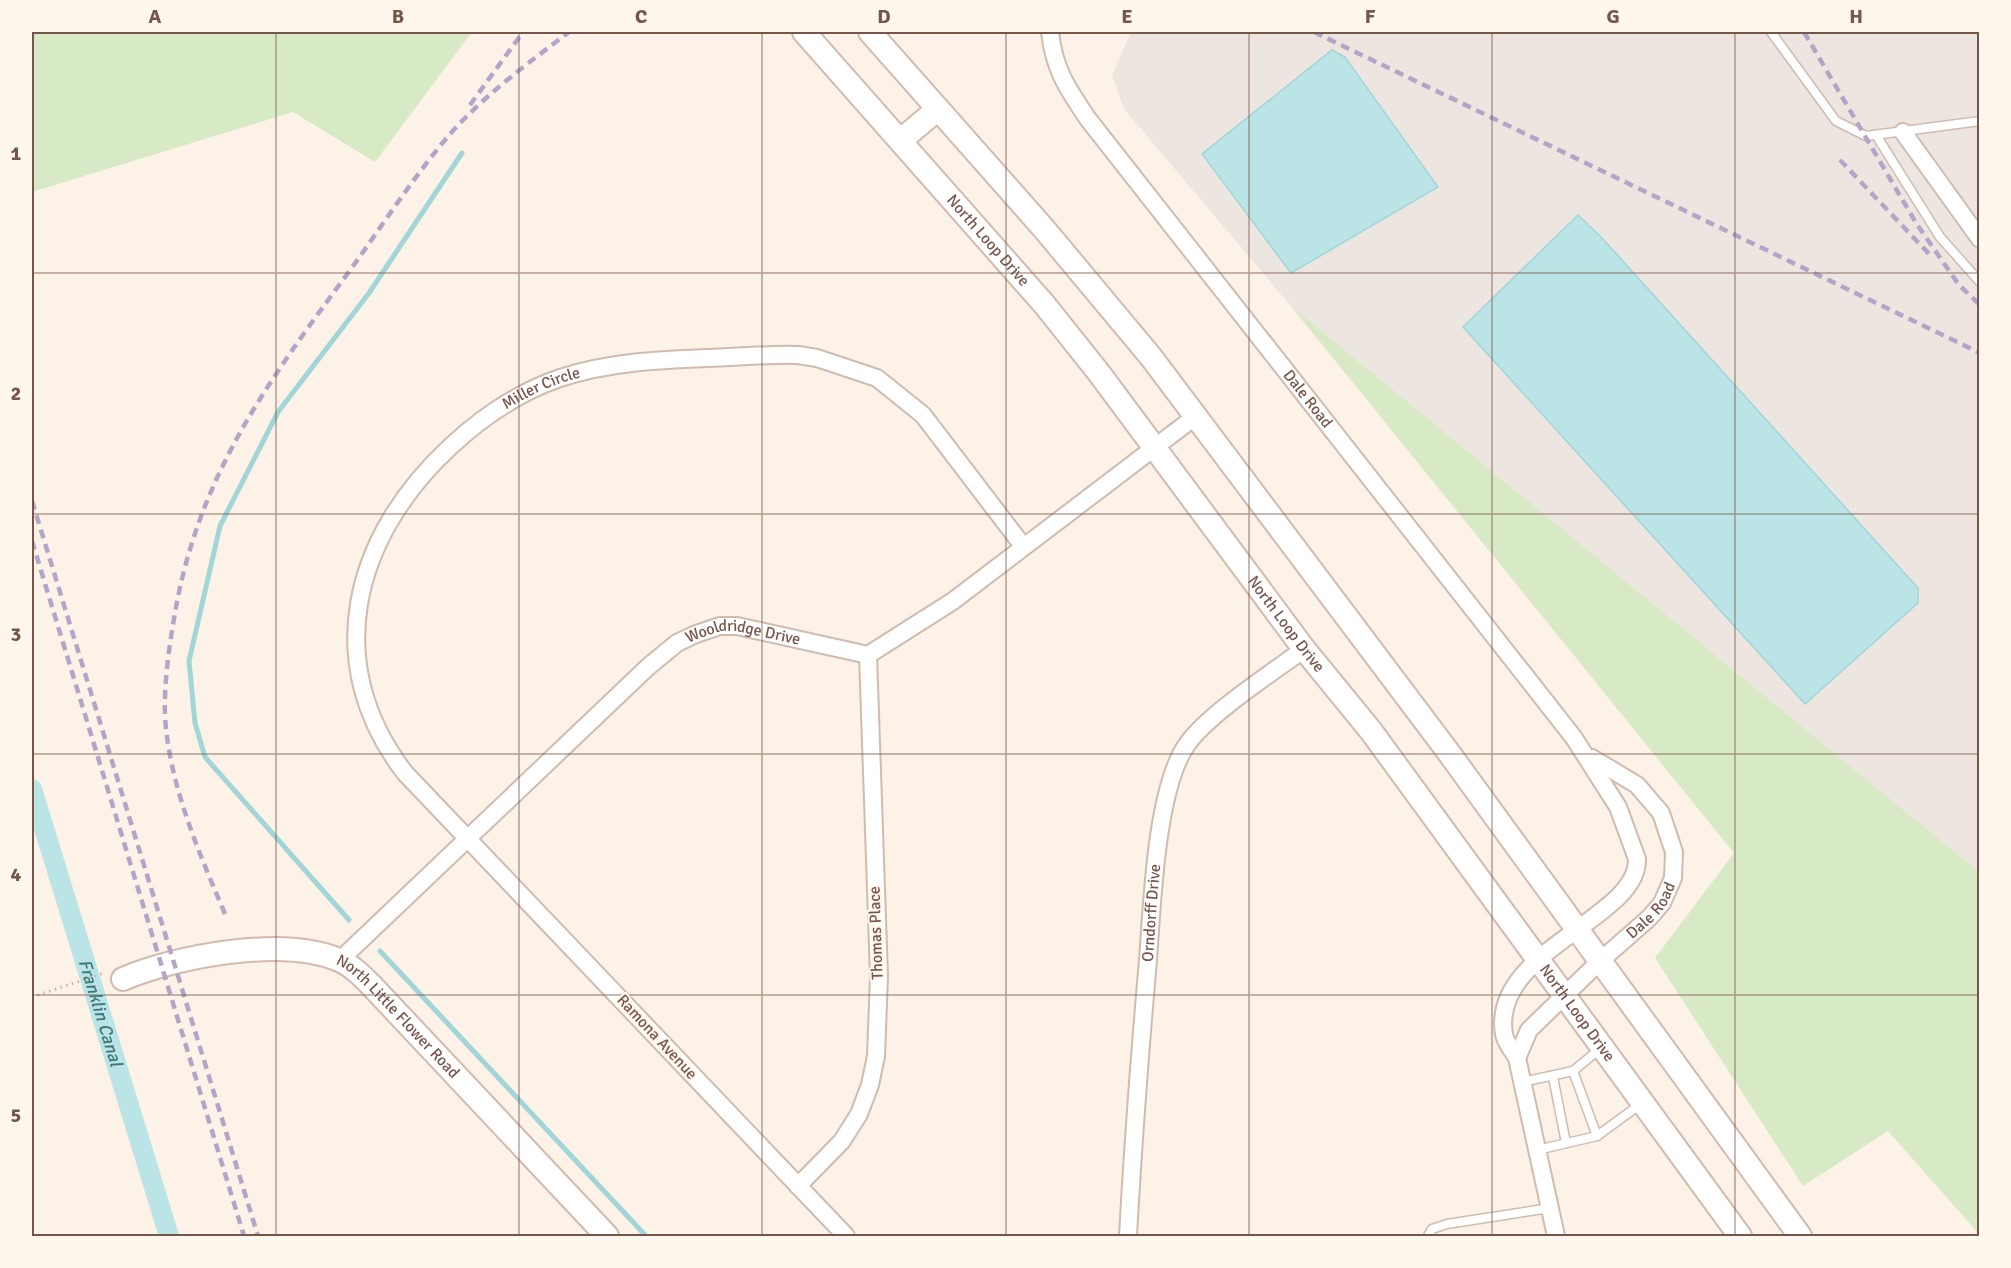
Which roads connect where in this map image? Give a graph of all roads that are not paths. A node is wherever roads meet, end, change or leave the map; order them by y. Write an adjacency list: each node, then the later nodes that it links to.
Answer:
1 (804, 32): 9 (main road, North Loop Drive)
2 (870, 32): 5 (main road)
3 (1050, 32): 17 (street, Dale Road)
4 (1771, 32): 8 (lane)
5 (938, 109): 9 (main road); 12 (main road)
6 (1980, 121): 7 (lane)
7 (1903, 132): 8 (lane); 10 (street)
8 (1876, 135): 11 (lane)
9 (901, 140): 13 (main road, North Loop Drive)
10 (1980, 239)
11 (1980, 282)
12 (1196, 416): 13 (street); 19 (main road)
13 (1155, 448): 14 (street); 15 (main road, North Loop Drive)
14 (1023, 546): 16 (street); 18 (street, Miller Circle)
15 (1304, 649): 21 (main road, North Loop Drive); 38 (street, Orndorff Drive)
16 (867, 655): 18 (street, Wooldridge Drive); 34 (street, Thomas Place)
17 (1586, 754): 19 (street, Dale Road); 22 (street, Dale Road)
18 (469, 838): 20 (street, Wooldridge Drive); 34 (street, Ramona Avenue)
19 (1576, 928): 21 (street, Dale Road); 22 (main road)
20 (340, 960): 23 (main road, North Little Flower Road); 36 (main road, North Little Flower Road)
21 (1537, 960): 24 (main road, North Loop Drive); 26 (street, Dale Road)
22 (1599, 962): 24 (street, Dale Road); 42 (main road)
23 (112, 977)
24 (1563, 997): 25 (main road, North Loop Drive); 26 (street, Dale Road)
25 (1601, 1048): 27 (lane); 30 (main road, North Loop Drive)
26 (1517, 1058): 29 (street, Dale Road)
27 (1573, 1071): 28 (lane); 31 (lane)
28 (1553, 1077): 29 (lane); 32 (lane)
29 (1522, 1082): 33 (street, Dale Road)
30 (1642, 1103): 31 (lane); 41 (main road, North Loop Drive)
31 (1598, 1136): 32 (lane)
32 (1566, 1143): 33 (lane)
33 (1538, 1150): 35 (street, Dale Road)
34 (798, 1186): 37 (street, Ramona Avenue)
35 (1550, 1208): 39 (lane); 40 (street, Dale Road)
36 (607, 1236)
37 (846, 1236)
38 (1128, 1236)
39 (1428, 1236)
40 (1556, 1236)
41 (1740, 1236)
42 (1800, 1236)

